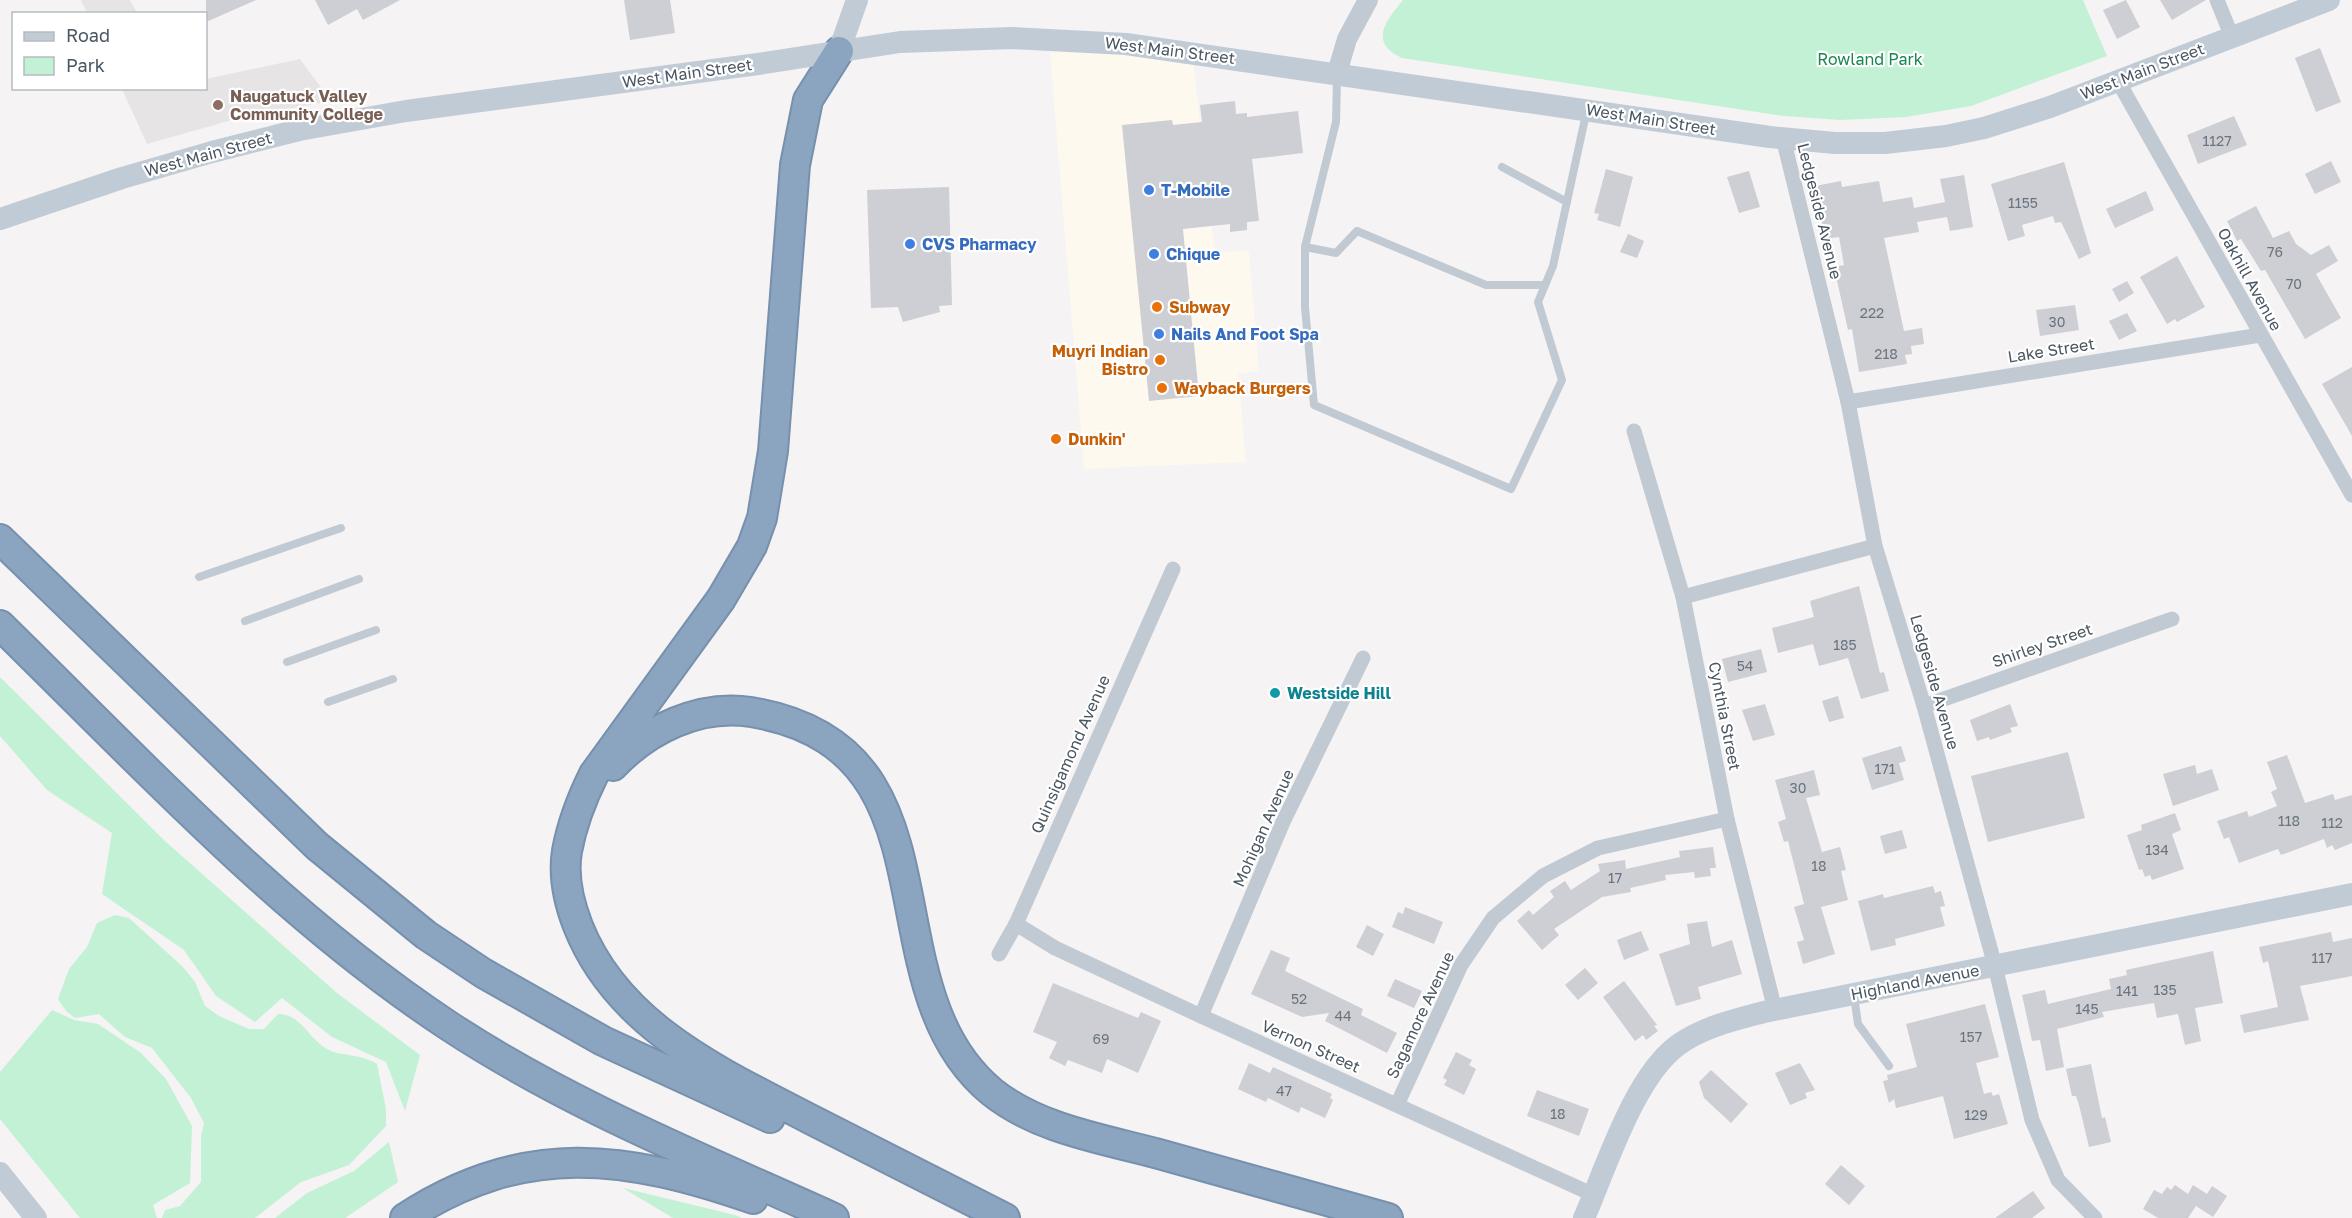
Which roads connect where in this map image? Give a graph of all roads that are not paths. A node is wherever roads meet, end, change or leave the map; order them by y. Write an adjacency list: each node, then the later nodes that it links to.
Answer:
1 (857, 0): 6 (main road)
2 (1368, 0): 7 (street)
3 (2217, 0): 5 (street)
4 (2330, 0): 5 (main road, West Main Street)
5 (2232, 37): 8 (main road, West Main Street)
6 (839, 51): 7 (main road, West Main Street); 13 (main road, West Main Street); 37 (highway)
7 (1337, 73): 9 (main road, West Main Street); 14 (lane)
8 (2118, 81): 10 (main road, West Main Street); 16 (street, Oakhill Avenue)
9 (1587, 109): 10 (main road, West Main Street); 12 (lane)
10 (1784, 138): 17 (street, Ledgeside Avenue)
11 (1502, 167): 12 (lane)
12 (1567, 202): 15 (lane)
13 (0, 219)
14 (1305, 247): 15 (lane); 15 (lane)
15 (1545, 285)
16 (2260, 334): 17 (street, Lake Street); 19 (street, Oakhill Avenue)
17 (1848, 402): 22 (street, Ledgeside Avenue)
18 (1634, 432): 26 (street, Cynthia Street)
19 (2352, 495)
20 (341, 528): 24 (lane)
21 (0, 539): 53 (highway)
22 (1875, 546): 26 (street); 35 (street, Ledgeside Avenue)
23 (1173, 569): 39 (street, Quinsigamond Avenue)
24 (199, 578)
25 (359, 579): 28 (lane)
26 (1683, 597): 36 (street, Cynthia Street)
27 (2172, 619): 35 (street, Shirley Street)
28 (245, 621)
29 (0, 625): 52 (highway)
30 (376, 630): 32 (lane)
31 (1363, 658): 44 (street, Mohigan Avenue)
32 (287, 662)
33 (393, 679): 34 (lane)
34 (328, 702)
35 (1924, 706): 41 (street, Ledgeside Avenue)
36 (1727, 819): 43 (street, Cynthia Street); 46 (street, Sagamore Avenue)
37 (567, 850): 54 (highway); 55 (highway)
38 (2352, 894): 41 (main road, Highland Avenue)
39 (1016, 924): 40 (street, Quinsigamond Avenue); 44 (street, Vernon Street)
40 (999, 954)
41 (1995, 966): 42 (main road, Highland Avenue); 57 (street, Ledgeside Avenue)
42 (1853, 994): 43 (main road, Highland Avenue); 45 (lane)
43 (1775, 1010): 48 (main road, Highland Avenue)
44 (1201, 1016): 46 (street, Vernon Street)
45 (1889, 1066)
46 (1397, 1105): 48 (street, Vernon Street)
47 (0, 1173): 49 (main road)
48 (1594, 1195): 56 (main road, Highland Avenue)
49 (36, 1218)
50 (405, 1218): 51 (highway)
51 (808, 1218)
52 (834, 1218)
53 (990, 1218)
54 (1005, 1218)
55 (1388, 1218)
56 (1584, 1218)
57 (2095, 1218)

